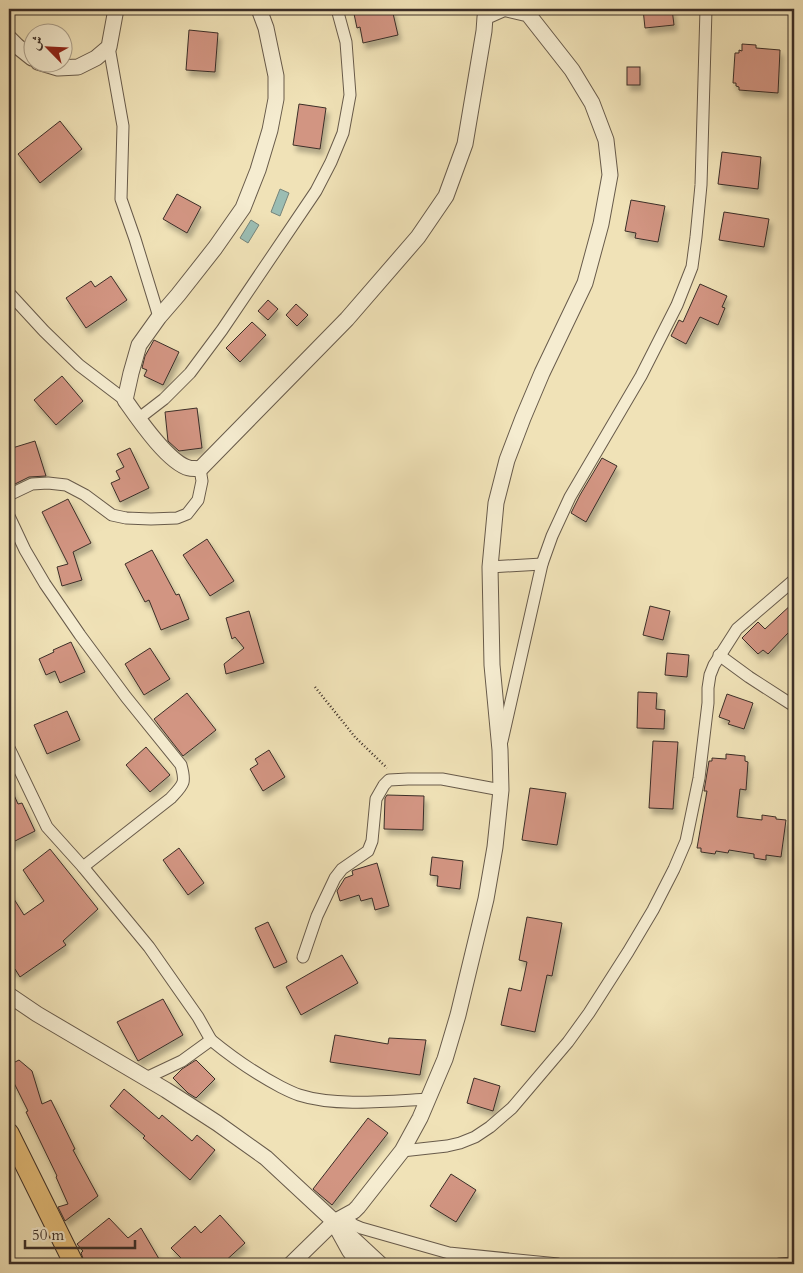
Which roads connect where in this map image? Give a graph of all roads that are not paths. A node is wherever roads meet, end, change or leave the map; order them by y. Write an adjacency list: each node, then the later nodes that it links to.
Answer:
1 (116, 9): 9 (street)
2 (259, 9): 13 (street)
3 (337, 9): 15 (street)
4 (503, 9): 7 (street)
5 (507, 9): 20 (street)
6 (706, 9): 19 (street)
7 (483, 13): 16 (street)
8 (9, 38): 10 (street)
9 (109, 47): 11 (street); 13 (street)
10 (22, 50)
11 (72, 67)
12 (9, 293): 14 (street)
13 (159, 317): 14 (street)
14 (125, 400): 15 (street)
15 (138, 419): 16 (street)
16 (200, 468): 17 (street)
17 (9, 495)
18 (9, 516): 27 (street)
19 (542, 564): 20 (street); 25 (street)
20 (490, 567): 25 (street)
21 (794, 580): 22 (street)
22 (719, 655): 23 (street); 34 (street)
23 (794, 706)
24 (9, 748): 27 (street)
25 (500, 750): 26 (street)
26 (501, 790): 28 (street); 32 (street)
27 (83, 867): 30 (street)
28 (303, 957)
29 (9, 995): 31 (street)
30 (211, 1040): 31 (street); 32 (street)
31 (146, 1078): 35 (street)
32 (429, 1099): 34 (street)
33 (9, 1133): 37 (main road)
34 (402, 1151): 35 (street)
35 (339, 1220): 38 (street); 39 (street); 40 (street); 41 (street)
36 (794, 1263): 42 (street)
37 (74, 1264)
38 (291, 1264)
39 (360, 1264)
40 (380, 1264)
41 (558, 1264)
42 (779, 1264)

